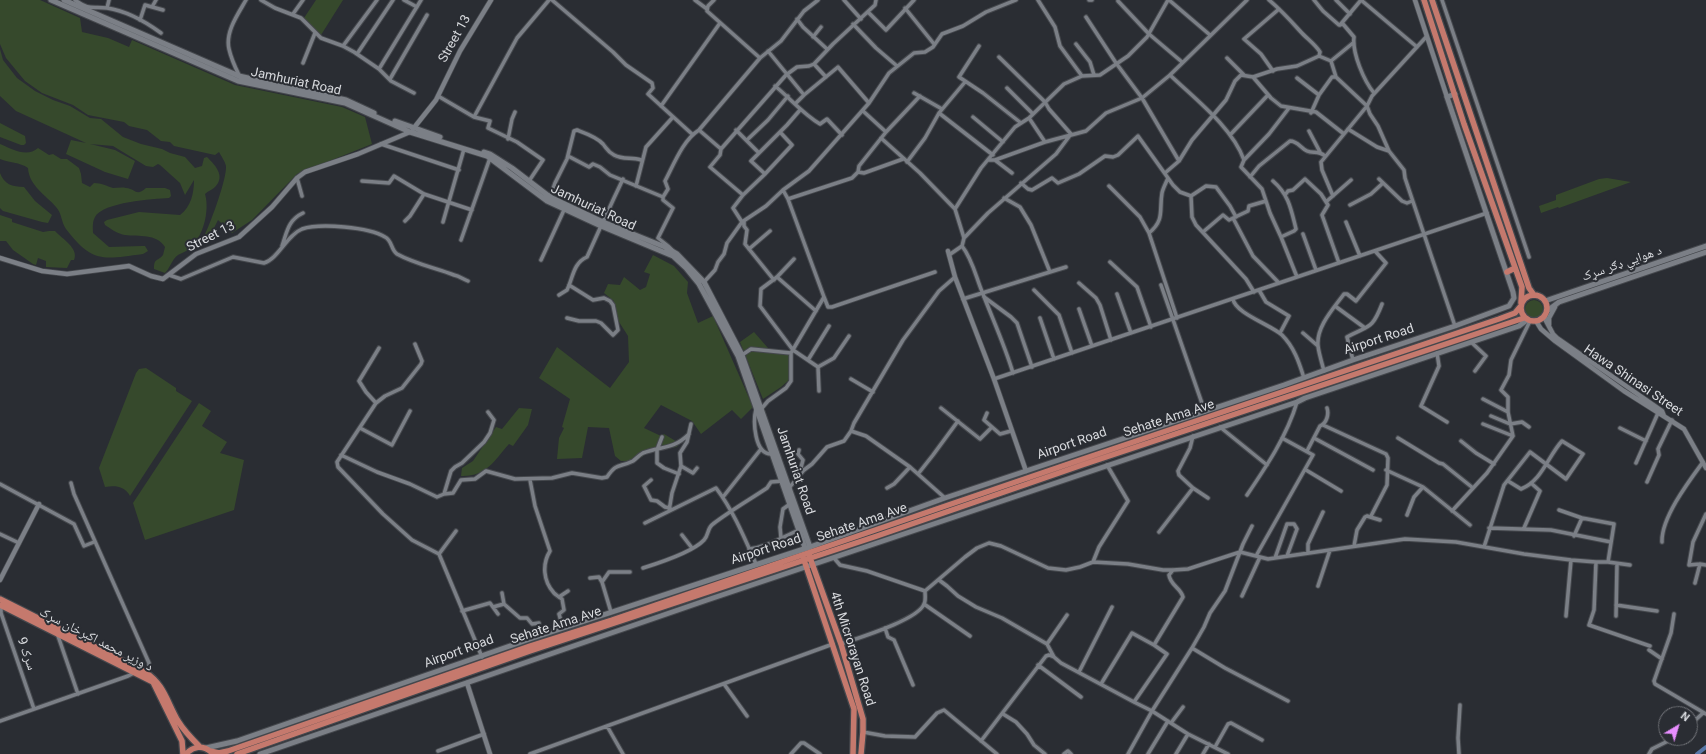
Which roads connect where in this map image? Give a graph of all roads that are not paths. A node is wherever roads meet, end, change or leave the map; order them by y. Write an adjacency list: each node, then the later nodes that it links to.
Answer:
1 (51, 0): 128 (main road, Jamhuriat Road)
2 (75, 0): 38 (street)
3 (109, 0): 38 (street)
4 (156, 0): 36 (street)
5 (246, 0): 86 (street)
6 (262, 0): 35 (street)
7 (272, 0): 35 (street)
8 (303, 0): 44 (street)
9 (377, 0): 64 (street)
10 (392, 0): 69 (street)
11 (404, 0): 37 (street)
12 (421, 0): 37 (street)
13 (491, 0): 103 (street, Street 13)
14 (550, 0): 111 (street); 122 (street)
15 (695, 0): 40 (street)
16 (714, 0): 40 (street)
17 (818, 0): 48 (street)
18 (844, 0): 49 (street)
19 (876, 0): 43 (street)
20 (914, 0): 39 (street)
21 (1016, 0): 62 (street)
22 (1038, 0): 87 (street)
23 (1168, 0): 57 (street); 58 (street)
24 (1247, 0): 58 (street)
25 (1269, 0): 41 (street)
26 (1314, 0): 53 (street)
27 (1336, 0): 45 (street)
28 (1361, 0): 45 (street); 66 (street)
29 (1415, 0): 59 (street)
30 (1424, 0): 99 (main road)
31 (1432, 0): 251 (main road)
32 (1442, 0): 223 (street)
33 (66, 1): 86 (main road, Jamhuriat Road)
34 (1118, 1): 57 (street)
35 (270, 6): 44 (street)
36 (152, 7): 42 (street); 50 (street)
37 (417, 7): 80 (street)
38 (107, 8): 50 (street)
39 (905, 8): 43 (street); 62 (street)
40 (706, 9): 51 (street)
41 (1279, 9): 70 (street); 81 (street)
42 (163, 10)
43 (868, 12): 49 (street)
44 (293, 14): 56 (street)
45 (1350, 14): 53 (street)
46 (427, 15): 92 (street)
47 (1086, 17): 77 (street)
48 (797, 19): 60 (street); 68 (street)
49 (861, 19): 52 (street)
50 (140, 20): 55 (street)
51 (720, 23): 72 (street); 111 (street)
52 (853, 24): 67 (street); 79 (street)
53 (1339, 25): 61 (street)
54 (822, 27): 60 (street)
55 (161, 33)
56 (315, 33): 64 (street); 76 (street)
57 (1149, 34): 75 (street); 77 (street)
58 (1210, 35): 75 (street)
59 (1427, 36): 66 (street); 106 (street)
60 (813, 37): 67 (street)
61 (1353, 43): 74 (street); 98 (street)
62 (934, 44): 79 (street)
63 (1076, 44): 84 (street)
64 (343, 46): 69 (street)
65 (979, 46): 93 (street)
66 (1417, 47): 98 (street)
67 (827, 49): 78 (street)
68 (768, 51): 72 (street); 83 (street)
69 (358, 54): 80 (street)
70 (1319, 56): 74 (street); 81 (street)
71 (999, 57): 108 (street)
72 (760, 58): 129 (street)
73 (1227, 58): 85 (street)
74 (1331, 61): 90 (street)
75 (1182, 62): 82 (street)
76 (303, 63)
77 (1116, 63): 84 (street); 107 (street)
78 (814, 64): 83 (street); 88 (street)
79 (897, 66): 109 (street)
80 (379, 69): 92 (street)
81 (1273, 71): 89 (street)
82 (1170, 74): 107 (street); 121 (street)
83 (786, 75): 94 (street); 100 (street)
84 (1094, 75): 87 (street)
85 (1244, 75): 89 (street); 121 (street)
86 (239, 76): 128 (main road, Jamhuriat Road)
87 (1082, 76): 108 (street)
88 (826, 77): 100 (street); 109 (street)
89 (1253, 77): 101 (street)
90 (1336, 77): 102 (street); 112 (street)
91 (1297, 78): 102 (street)
92 (390, 79): 96 (street)
93 (965, 82): 114 (street); 126 (street)
94 (775, 86): 104 (street); 130 (street)
95 (1008, 88): 120 (street)
96 (414, 93)
97 (914, 93): 105 (street)
98 (1374, 93): 112 (street)
99 (1455, 94): 106 (main road); 230 (main road)
100 (804, 95): 110 (street)
101 (1268, 95): 113 (street); 138 (street)
102 (1319, 95): 119 (street)
103 (438, 96): 122 (street); 128 (street, Street 13)
104 (788, 96): 110 (street); 141 (street)
105 (920, 96): 114 (street); 133 (street)
106 (1448, 97): 199 (main road)
107 (1142, 98): 135 (street); 159 (street)
108 (1045, 102): 120 (street); 135 (street)
109 (870, 103): 116 (street)
110 (795, 104): 115 (street)
111 (661, 106): 123 (street)
112 (1367, 106): 127 (street); 147 (street)
113 (1289, 108): 119 (street); 158 (street)
114 (942, 109): 118 (street)
115 (800, 110): 132 (street); 137 (street)
116 (863, 111): 133 (street); 137 (street)
117 (515, 112): 140 (street)
118 (939, 113): 150 (street); 160 (street)
119 (1310, 113): 136 (street)
120 (1033, 114): 125 (street)
121 (1213, 116): 138 (street); 159 (street)
122 (474, 117): 140 (street)
123 (673, 117): 134 (street); 155 (street)
124 (973, 117): 142 (street)
125 (1029, 118): 126 (street); 143 (street)
126 (1021, 123): 142 (street)
127 (1348, 129): 136 (street); 147 (street)
128 (412, 130): 144 (street, Street 13); 145 (main road, Jamhuriat Road)
129 (699, 130): 134 (street); 146 (street)
130 (736, 130): 141 (street); 146 (street)
131 (1309, 131): 148 (street)
132 (780, 132): 149 (street); 165 (street)
133 (886, 132): 139 (street)
134 (692, 134): 187 (street)
135 (1071, 134): 143 (street); 175 (street)
136 (1344, 134): 152 (street)
137 (842, 135): 179 (street)
138 (1230, 135): 158 (street)
139 (881, 138): 154 (street); 162 (street)
140 (508, 139): 173 (street)
141 (747, 140): 149 (street)
142 (1003, 142): 150 (street)
143 (1045, 142): 157 (street)
144 (380, 144): 161 (street); 167 (street, Street 13)
145 (464, 147): 153 (main road, Jamhuriat Road); 161 (street); 173 (main road, Jamhuriat Road)
146 (721, 149): 181 (street)
147 (1390, 151): 192 (street)
148 (1320, 152): 152 (street); 166 (street)
149 (759, 153): 165 (street)
150 (993, 155): 156 (street)
151 (568, 156): 155 (street); 169 (street); 186 (street)
152 (1325, 156): 185 (street)
153 (490, 158): 196 (street); 197 (main road, Jamhuriat Road)
154 (903, 159): 160 (street); 162 (street)
155 (642, 160): 177 (street)
156 (988, 160): 157 (street); 195 (street)
157 (995, 160): 163 (street)
158 (1244, 160): 166 (street)
159 (1179, 161): 164 (street)
160 (907, 162): 195 (street)
161 (459, 170): 193 (street)
162 (858, 172): 188 (street)
163 (1012, 173)
164 (1165, 173): 168 (street); 175 (street)
165 (765, 174): 181 (street)
166 (1250, 177): 190 (street)
167 (296, 178): 183 (street); 235 (street, Street 13)
168 (1168, 178): 184 (street); 208 (street)
169 (624, 179): 177 (street); 205 (street)
170 (1379, 179): 176 (street)
171 (1351, 180): 185 (street)
172 (362, 181): 180 (street)
173 (529, 181): 186 (main road, Jamhuriat Road)
174 (1273, 181): 182 (street)
175 (1021, 183): 189 (street)
176 (1383, 183): 192 (street); 194 (street)
177 (636, 186): 187 (street)
178 (1109, 186): 208 (street)
179 (783, 190): 188 (street); 202 (street)
180 (424, 194): 193 (street); 201 (street)
181 (743, 195): 202 (street)
182 (1285, 195): 191 (street); 211 (street)
183 (302, 196)
184 (1191, 196): 200 (street); 207 (street)
185 (1333, 196): 191 (street)
186 (550, 197): 205 (main road, Jamhuriat Road)
187 (663, 197): 218 (street)
188 (788, 198): 253 (street)
189 (1004, 198): 212 (street); 233 (street)
190 (1266, 201): 200 (street); 211 (street)
191 (1326, 201): 228 (street)
192 (1412, 201): 210 (street)
193 (449, 203): 196 (street); 203 (street)
194 (1350, 205)
195 (955, 209): 212 (street)
196 (472, 210): 213 (street)
197 (564, 210): 205 (main road, Jamhuriat Road); 226 (street)
198 (303, 213): 216 (street)
199 (1487, 213): 210 (street); 234 (main road)
200 (1235, 217): 207 (street); 242 (street)
201 (405, 221)
202 (743, 221): 217 (street); 240 (street)
203 (443, 222)
204 (1346, 222): 222 (street)
205 (602, 224): 218 (main road, Jamhuriat Road); 243 (street); 303 (main road, Jamhuriat Road)
206 (770, 231): 217 (street)
207 (1203, 232): 247 (street)
208 (1149, 233): 266 (street)
209 (1303, 234): 231 (street)
210 (1423, 235): 219 (street); 269 (street)
211 (1281, 237): 237 (street)
212 (964, 238): 214 (street)
213 (462, 240)
214 (962, 246): 221 (street); 250 (street)
215 (1706, 246): 256 (main road, د هوايي ډګر سړک)
216 (282, 247): 235 (street); 239 (street)
217 (748, 249): 238 (street)
218 (672, 251): 240 (main road, Jamhuriat Road)
219 (1375, 251): 222 (street); 259 (street)
220 (1706, 252): 252 (main road)
221 (948, 253): 236 (street)
222 (1360, 256): 228 (street)
223 (1529, 257)
224 (0, 258): 235 (street)
225 (794, 259): 238 (street)
226 (541, 260)
227 (1110, 262): 270 (street)
228 (1339, 263): 231 (street)
229 (1066, 267): 233 (street)
230 (1515, 268): 234 (main road); 258 (main road)
231 (1316, 270): 237 (street)
232 (936, 272): 253 (street)
233 (1050, 272): 250 (street)
234 (1507, 272): 269 (main road, Airport Road)
235 (169, 275)
236 (955, 277): 254 (street); 299 (street)
237 (1297, 277): 242 (street)
238 (775, 278): 261 (street); 283 (street)
239 (468, 281)
240 (704, 282): 286 (main road, Jamhuriat Road)
241 (1079, 283): 277 (street)
242 (1279, 283): 246 (street)
243 (569, 285): 249 (street); 264 (street)
244 (1161, 285): 266 (street)
245 (1034, 290): 284 (street)
246 (1260, 290): 247 (street); 273 (street)
247 (1254, 292): 255 (street)
248 (1117, 294): 275 (street)
249 (559, 295)
250 (983, 295): 254 (street); 290 (street); 294 (street)
251 (1534, 295): 256 (main road); 258 (main road)
252 (1576, 296): 262 (main road); 272 (street)
253 (824, 297): 261 (street)
254 (963, 298): 297 (street)
255 (1233, 299): 266 (street); 273 (street)
256 (1545, 301): 262 (main road)
257 (1382, 304): 271 (street)
258 (1521, 305): 267 (main road); 415 (main road, Sehate Ama Ave)
259 (1335, 306): 271 (street); 281 (street)
260 (1079, 309): 280 (street)
261 (816, 311): 283 (street)
262 (1547, 311): 263 (main road)
263 (1544, 317): 267 (main road); 272 (street)
264 (568, 318)
265 (1040, 318): 287 (street)
266 (1175, 319): 270 (street); 308 (street)
267 (1530, 320): 278 (main road); 309 (street); 311 (street, Hawa Shinasi Street); 415 (main road, Airport Road)
268 (829, 326): 288 (street)
269 (1455, 326): 289 (main road, Airport Road)
270 (1151, 327): 275 (street)
271 (1365, 328): 289 (street)
272 (1550, 329): 313 (street)
273 (1280, 333): 295 (street)
274 (1303, 333): 281 (street)
275 (1131, 334): 277 (street)
276 (849, 336): 291 (street)
277 (1111, 340): 280 (street)
278 (1471, 342): 285 (main road); 293 (street)
279 (415, 344): 302 (street)
280 (1092, 346): 284 (street)
281 (1318, 346): 292 (street)
282 (379, 348): 302 (street)
283 (792, 351): 286 (street); 288 (street); 303 (street)
284 (1072, 353): 287 (street)
285 (1437, 353): 301 (main road); 316 (street)
286 (742, 355): 303 (main road, Jamhuriat Road)
287 (1054, 359): 290 (street)
288 (808, 360): 291 (street)
289 (1353, 360): 292 (main road, Airport Road)
290 (1032, 366): 294 (street)
291 (818, 367): 298 (street)
292 (1324, 371): 295 (main road, Airport Road)
293 (1475, 371)
294 (1013, 373): 297 (street)
295 (1304, 378): 308 (main road, Airport Road)
296 (851, 379): 299 (street)
297 (994, 379): 327 (street)
298 (819, 390)
299 (873, 392): 326 (street)
300 (1483, 399): 309 (street)
301 (1297, 402): 322 (main road); 332 (street)
302 (376, 403): 324 (street)
303 (759, 408): 337 (street); 341 (main road, Jamhuriat Road); 369 (main road, Jamhuriat Road)
304 (941, 408): 315 (street)
305 (1327, 408): 320 (street)
306 (410, 411): 324 (street)
307 (488, 412): 374 (street)
308 (1205, 412): 356 (main road, Airport Road)
309 (1508, 412): 319 (street)
310 (987, 413): 321 (street)
311 (1658, 413): 313 (street, Hawa Shinasi Street); 336 (street)
312 (1491, 416): 319 (street)
313 (1664, 416): 314 (street, Hawa Shinasi Street)
314 (1672, 420): 343 (street, Hawa Shinasi Street); 364 (street)
315 (958, 421): 321 (street); 358 (street)
316 (1446, 422)
317 (691, 424): 328 (street)
318 (1483, 424): 330 (street)
319 (1510, 424): 323 (street); 330 (street)
320 (1323, 425): 333 (street); 355 (street)
321 (992, 427): 327 (street)
322 (1220, 427): 329 (main road); 348 (street)
323 (1529, 427)
324 (360, 428): 342 (street)
325 (1620, 428): 336 (street)
326 (852, 431): 350 (street); 359 (street)
327 (1011, 431): 356 (street)
328 (689, 434): 338 (street); 349 (street)
329 (1193, 436): 347 (main road); 371 (street)
330 (1513, 436): 345 (street)
331 (662, 437): 338 (street)
332 (1282, 438): 340 (street); 348 (street)
333 (1314, 438): 340 (street); 354 (street)
334 (1398, 438): 372 (street)
335 (1461, 440): 345 (street)
336 (1646, 441): 344 (street)
337 (761, 449): 341 (street); 376 (street)
338 (657, 450): 357 (street); 360 (street)
339 (799, 450): 359 (street)
340 (1307, 451): 353 (street)
341 (772, 454): 362 (main road, Jamhuriat Road)
342 (341, 456): 374 (street); 414 (street)
343 (1703, 462): 352 (street, Hawa Shinasi Street); 405 (street)
344 (1636, 463)
345 (1494, 464): 372 (street)
346 (1546, 464): 346 (street); 363 (street); 366 (street)
347 (1107, 465): 418 (main road); 421 (street)
348 (1267, 465): 375 (street)
349 (681, 466): 351 (street); 357 (street)
350 (910, 467): 358 (street); 370 (street)
351 (697, 468)
352 (1706, 468)
353 (1306, 470): 373 (street); 417 (street)
354 (1373, 470)
355 (1386, 470): 368 (street); 388 (street)
356 (1026, 471): 377 (main road, Airport Road)
357 (678, 474): 381 (street)
358 (918, 474): 377 (street)
359 (798, 478): 369 (street)
360 (530, 480): 374 (street); 443 (street)
361 (651, 480): 381 (street)
362 (782, 481): 380 (main road, Jamhuriat Road); 384 (street)
363 (1508, 481): 366 (street); 394 (street)
364 (1647, 482)
365 (71, 483): 403 (street)
366 (1531, 483): 395 (street)
367 (0, 484): 379 (street)
368 (1423, 487): 383 (street); 387 (street)
369 (789, 488): 415 (main road, Jamhuriat Road)
370 (887, 488)
371 (1193, 488): 378 (street); 398 (street)
372 (1473, 488): 383 (street)
373 (1341, 490)
374 (444, 494)
375 (1246, 495)
376 (723, 497): 381 (street); 384 (street)
377 (945, 498): 415 (main road, Airport Road)
378 (1208, 498)
379 (38, 504): 403 (street); 406 (street)
380 (790, 504): 396 (main road, Jamhuriat Road); 402 (street)
381 (670, 510): 391 (street)
382 (1559, 510): 389 (street)
383 (1452, 511): 392 (street)
384 (730, 512): 409 (street); 410 (street)
385 (1322, 512): 413 (street)
386 (1706, 514): 426 (street)
387 (1407, 515)
388 (1371, 516): 390 (street); 407 (street)
389 (1582, 518): 401 (street); 404 (street)
390 (1380, 520)
391 (645, 523)
392 (1470, 525)
393 (1252, 526): 412 (street)
394 (1489, 528): 395 (street); 408 (street)
395 (1524, 528): 401 (street)
396 (799, 530): 402 (street); 415 (main road, Jamhuriat Road)
397 (456, 531): 414 (street)
398 (1159, 532)
399 (0, 534): 406 (street)
400 (682, 535): 409 (street)
401 (1574, 536): 404 (street)
402 (780, 538): 410 (street)
403 (94, 542): 475 (street)
404 (1611, 542): 423 (street)
405 (1662, 542)
406 (19, 543): 434 (street)
407 (1354, 546): 408 (street); 411 (street)
408 (1484, 547): 420 (street)
409 (692, 548): 430 (street)
410 (749, 549): 424 (street)
411 (1330, 550): 413 (street); 438 (street)
412 (1240, 552): 417 (street); 431 (street); 467 (street)
413 (1308, 553): 416 (street)
414 (439, 554): 450 (street)
415 (806, 554): 424 (main road, Airport Road); 429 (main road, 4th Microrayan Road); 471 (main road, Sehate Ama Ave); 507 (main road, Airport Road)
416 (1288, 556): 419 (street); 419 (street)
417 (1258, 557): 419 (street); 442 (street)
418 (834, 558): 429 (main road); 440 (street)
419 (1275, 558)
420 (1571, 560): 422 (street); 456 (street)
421 (1093, 562): 431 (street); 435 (street)
422 (1596, 562): 423 (street); 470 (street)
423 (1608, 562): 425 (street)
424 (756, 564): 452 (main road, Airport Road)
425 (1617, 564): 427 (street); 447 (street)
426 (1700, 564): 428 (street); 437 (street)
427 (1630, 565)
428 (1706, 565)
429 (809, 566): 463 (main road, 4th Microrayan Road); 464 (main road, 4th Microrayan Road); 476 (main road)
430 (643, 568)
431 (1173, 570): 466 (street)
432 (630, 572): 436 (street)
433 (590, 578): 436 (street)
434 (0, 580)
435 (939, 580): 440 (street); 465 (street)
436 (602, 582): 452 (street)
437 (1695, 583)
438 (1318, 586)
439 (568, 591): 443 (street)
440 (925, 591): 446 (street)
441 (502, 593): 445 (street)
442 (1242, 596)
443 (559, 597): 459 (street)
444 (1, 602): 461 (main road, د وزیر محمد اکبرخان سړک); 488 (street, سرک 9)
445 (504, 604): 448 (street); 458 (street)
446 (924, 604): 460 (street); 462 (street)
447 (1616, 605): 451 (street); 457 (street)
448 (493, 607): 450 (street); 453 (street)
449 (1112, 607): 474 (street)
450 (462, 611): 468 (street)
451 (1657, 611)
452 (611, 612): 459 (main road, Airport Road)
453 (498, 614)
454 (1674, 614): 470 (street)
455 (1068, 615): 465 (street)
456 (1566, 616)
457 (1616, 616)
458 (538, 623)
459 (563, 628): 468 (main road, Airport Road)
460 (885, 628): 464 (street); 481 (street)
461 (58, 630): 473 (main road, د وزیر محمد اکبرخان سړک); 475 (main road); 482 (street)
462 (970, 636)
463 (833, 644): 478 (street); 480 (main road, 4th Microrayan Road)
464 (841, 644): 477 (main road, 4th Microrayan Road)
465 (1047, 644): 469 (street)
466 (1154, 645): 479 (street); 485 (street)
467 (1192, 648): 484 (street); 489 (street)
468 (481, 656): 471 (street); 504 (main road, Airport Road)
469 (1054, 657): 472 (street); 474 (street)
470 (1662, 659): 490 (street)
471 (484, 662): 504 (main road, Sehate Ama Ave)
472 (1038, 665): 483 (street); 491 (street)
473 (136, 672): 475 (main road, د وزیر محمد اکبرخان سړک); 482 (street)
474 (1079, 672): 479 (street)
475 (146, 675): 504 (main road); 506 (main road, د وزیر محمد اکبرخان سړک)
476 (467, 683): 497 (street); 508 (main road)
477 (852, 683): 480 (main road); 496 (main road, 4th Microrayan Road)
478 (724, 684): 492 (street); 495 (street)
479 (1101, 684): 485 (street)
480 (846, 685): 514 (main road, 4th Microrayan Road)
481 (913, 685)
482 (78, 694): 488 (street)
483 (1081, 696)
484 (1288, 701)
485 (1134, 702): 489 (street)
486 (1460, 705): 525 (street)
487 (1183, 707): 494 (street)
488 (34, 709): 493 (street)
489 (1152, 710): 494 (street); 520 (street)
490 (1705, 713)
491 (1002, 714): 500 (street); 517 (street)
492 (747, 716)
493 (0, 721)
494 (1170, 722): 498 (street); 521 (street)
495 (607, 726): 510 (street); 511 (street)
496 (863, 732): 500 (street); 515 (main road, 4th Microrayan Road)
497 (484, 734): 505 (street); 509 (street)
498 (1188, 734): 501 (street); 522 (street)
499 (1262, 740): 503 (street)
500 (981, 741): 516 (street)
501 (1209, 744): 503 (street); 523 (street)
502 (1658, 746): 526 (street)
503 (1215, 747): 524 (street)
504 (207, 750): 506 (main road)
505 (438, 751)
506 (184, 754)
507 (237, 754)
508 (260, 754)
509 (490, 754)
510 (530, 754)
511 (623, 754)
512 (791, 754): 513 (street)
513 (820, 754)
514 (853, 754)
515 (861, 754)
516 (997, 754)
517 (1045, 754)
518 (1064, 754): 519 (street)
519 (1071, 754)
520 (1128, 754)
521 (1148, 754)
522 (1176, 754)
523 (1203, 754)
524 (1228, 754)
525 (1460, 754)
526 (1649, 754)

